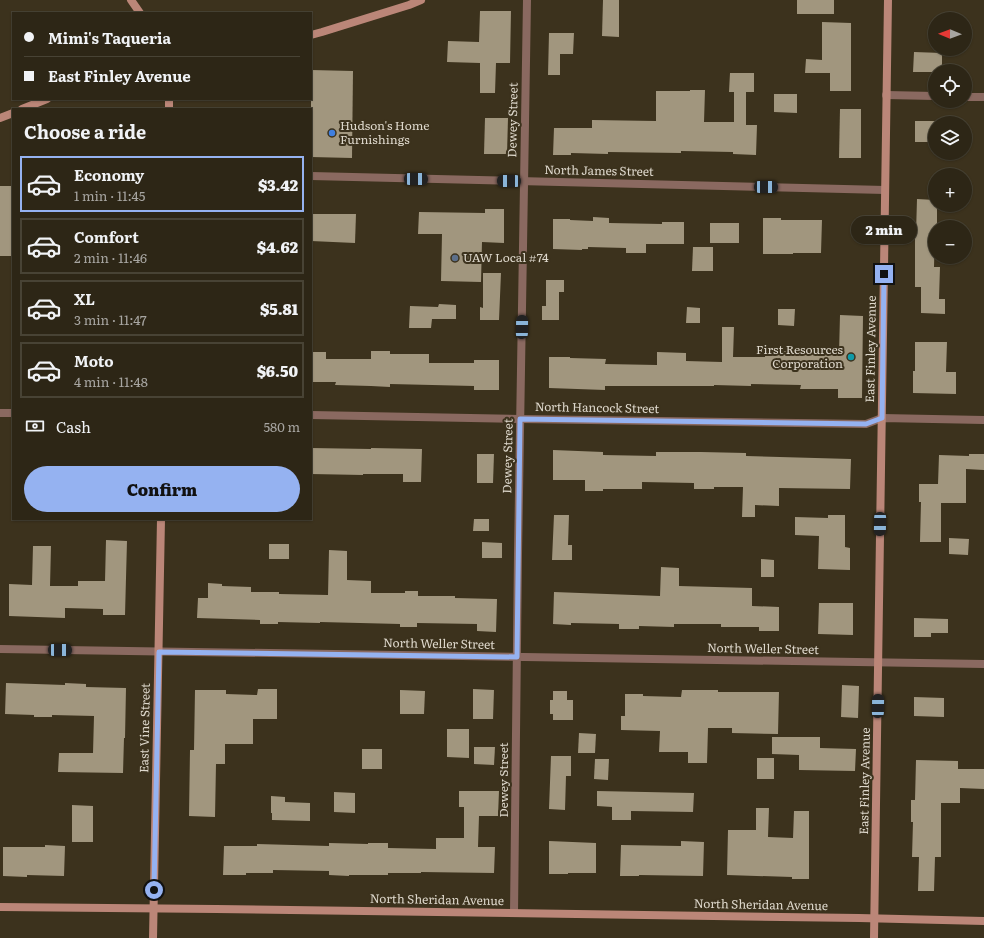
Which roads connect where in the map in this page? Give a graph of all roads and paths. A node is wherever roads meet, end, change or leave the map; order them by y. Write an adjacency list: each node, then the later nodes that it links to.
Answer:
1 (131, 0): 5 (street)
2 (420, 0): 6 (street)
3 (527, 0): 16 (street, Dewey Street)
4 (888, 0): 7 (street, East Finley Avenue)
5 (139, 12)
6 (312, 35)
7 (886, 95): 8 (street); 17 (street, East Finley Avenue)
8 (928, 96)
9 (972, 97): 10 (street)
10 (984, 97)
11 (44, 100): 12 (street)
12 (24, 108)
13 (12, 113): 14 (street)
14 (0, 118)
15 (312, 176): 16 (street, North James Street)
16 (524, 181): 17 (street, North James Street); 22 (street, Dewey Street)
17 (886, 190): 21 (street, East Finley Avenue)
18 (0, 413): 19 (street)
19 (12, 413)
20 (312, 415): 22 (street, North Hancock Street)
21 (882, 418): 22 (street, North Hancock Street); 23 (street, North Hancock Street); 28 (street, East Finley Avenue)
22 (520, 419): 27 (street, Dewey Street)
23 (984, 420)
24 (161, 520): 26 (street, East Vine Street)
25 (0, 649): 26 (street, North Weller Street)
26 (159, 652): 27 (street, North Weller Street); 31 (street, East Vine Street)
27 (517, 657): 28 (street, North Weller Street); 32 (street, Dewey Street)
28 (878, 662): 29 (street, North Weller Street); 33 (street, East Finley Avenue)
29 (984, 664)
30 (0, 907): 31 (street, North Sheridan Avenue)
31 (154, 908): 32 (street, North Sheridan Avenue); 35 (street, East Vine Street)
32 (514, 913): 33 (street, North Sheridan Avenue)
33 (875, 918): 34 (street, North Sheridan Avenue); 36 (street, East Finley Avenue)
34 (984, 921)
35 (154, 938)
36 (874, 938)

